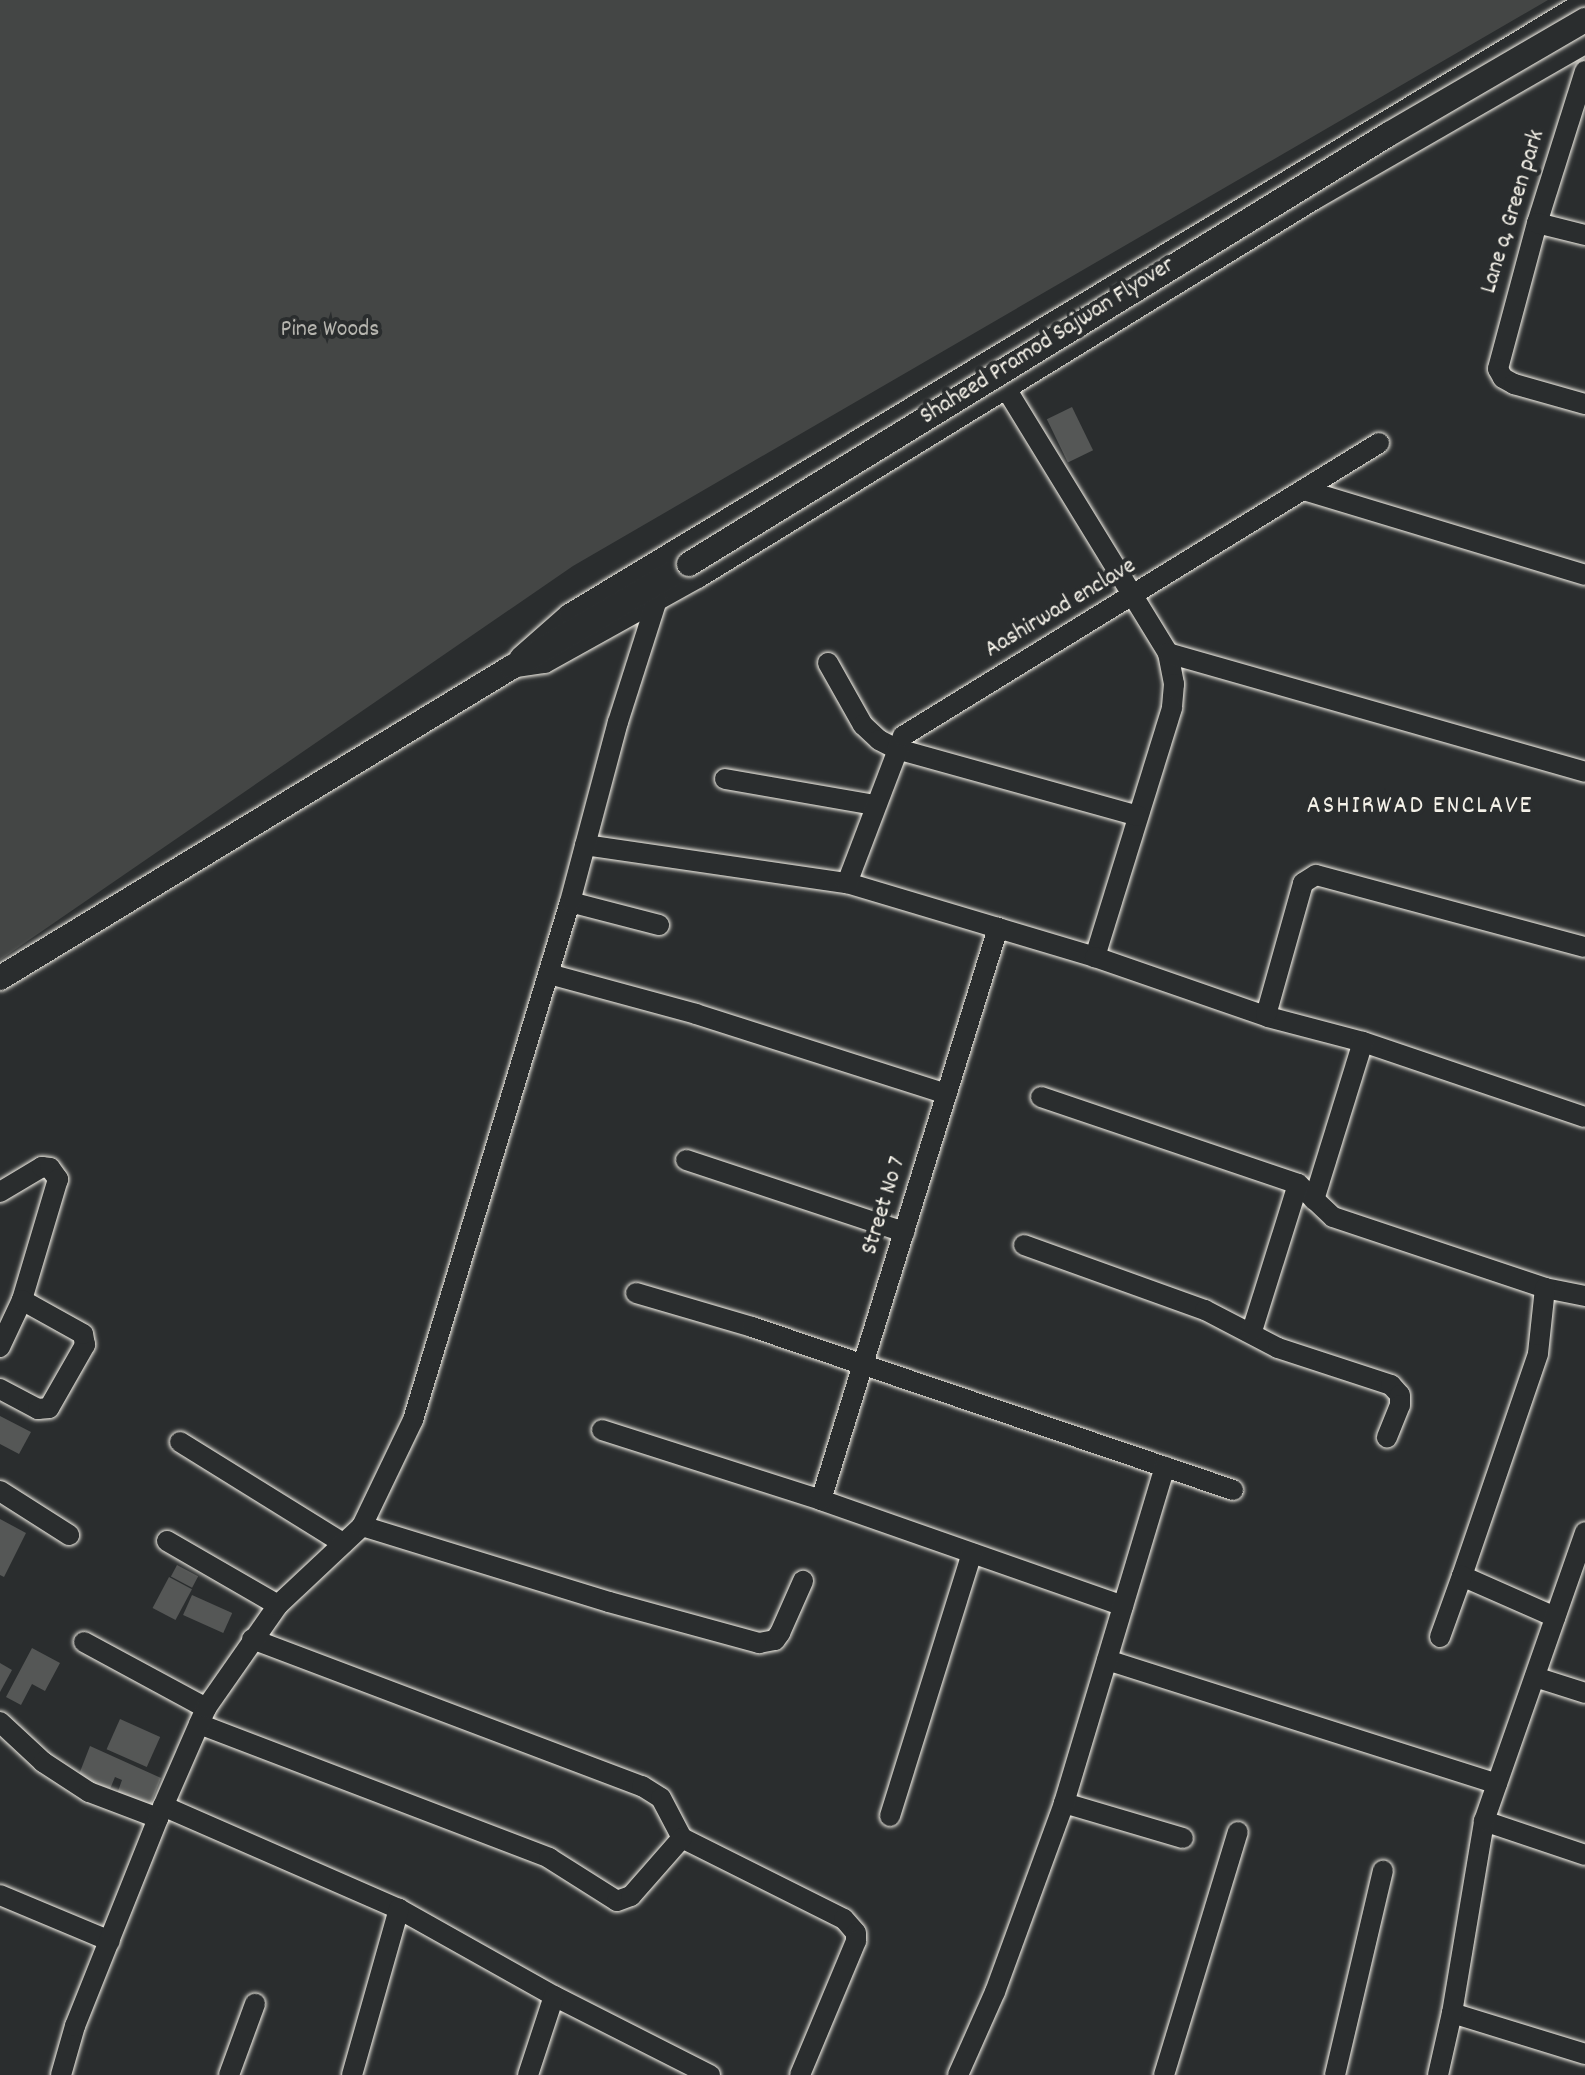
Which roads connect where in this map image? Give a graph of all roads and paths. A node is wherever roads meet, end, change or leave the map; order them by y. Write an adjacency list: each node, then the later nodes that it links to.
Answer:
1 (1585, 1): 5 (street)
2 (1585, 20): 18 (main road, Shaheed Pramod Sajwan Flyover, bridge)
3 (1585, 44): 6 (street)
4 (1585, 71): 7 (street, Lane a, Green park)
5 (1357, 137): 6 (street); 18 (street)
6 (1375, 165): 9 (street)
7 (1537, 223): 8 (street); 10 (street, Lane a, Green park)
8 (1585, 235)
9 (1005, 387): 14 (street); 15 (street)
10 (1585, 404)
11 (1379, 443): 12 (street, Aashirwad enclave)
12 (1304, 490): 13 (street); 14 (street, Aashirwad enclave)
13 (1585, 575)
14 (1131, 598): 16 (street); 19 (street, Aashirwad enclave)
15 (657, 600): 18 (street); 24 (street)
16 (1168, 653): 20 (street); 23 (street)
17 (828, 663): 19 (street)
18 (512, 667): 32 (main road, Shaheed Pramod Sajwan Flyover)
19 (897, 749): 22 (street, Aashirwad enclave); 23 (street)
20 (1585, 772)
21 (725, 779): 22 (street)
22 (874, 805): 25 (street, Aashirwad enclave)
23 (1138, 816): 30 (street)
24 (585, 845): 25 (street); 26 (street)
25 (847, 883): 28 (street)
26 (570, 902): 27 (street); 31 (street)
27 (659, 925)
28 (998, 928): 30 (street); 35 (street, Street No 7)
29 (1585, 947): 33 (street)
30 (1095, 957): 33 (street)
31 (549, 974): 35 (street); 59 (street)
32 (0, 978)
33 (1266, 1015): 34 (street)
34 (1363, 1042): 37 (street); 41 (street)
35 (947, 1094): 42 (street, Street No 7)
36 (1041, 1097): 39 (street)
37 (1585, 1117)
38 (686, 1160): 42 (street)
39 (1298, 1184): 41 (street); 48 (street)
40 (0, 1192): 47 (street)
41 (1314, 1200): 44 (street)
42 (904, 1232): 50 (street, Street No 7)
43 (1024, 1245): 48 (street)
44 (1545, 1288): 46 (street); 65 (street)
45 (636, 1293): 50 (street)
46 (1585, 1296)
47 (22, 1300): 49 (street); 51 (street)
48 (1252, 1331): 53 (street)
49 (0, 1347)
50 (862, 1367): 55 (street); 58 (street, Street No 7)
51 (0, 1389)
52 (602, 1430): 58 (street)
53 (1387, 1438)
54 (180, 1442): 63 (street)
55 (1165, 1467): 56 (street); 68 (street)
56 (1233, 1490)
57 (0, 1491): 61 (street)
58 (821, 1500): 64 (street)
59 (362, 1526): 63 (street); 66 (street)
60 (1585, 1532): 69 (street)
61 (69, 1535)
62 (167, 1541): 67 (street)
63 (343, 1543): 67 (street)
64 (972, 1553): 68 (street); 81 (street)
65 (1462, 1576): 69 (street); 70 (street)
66 (803, 1581)
67 (278, 1605): 71 (street)
68 (1123, 1606): 73 (street)
69 (1555, 1617): 74 (street)
70 (1440, 1637)
71 (252, 1639): 76 (street); 84 (street)
72 (84, 1642): 76 (street)
73 (1107, 1660): 78 (street); 79 (street)
74 (1535, 1677): 75 (street); 78 (street)
75 (1585, 1693)
76 (202, 1716): 80 (street); 84 (street)
77 (0, 1722): 80 (street)
78 (1497, 1784): 82 (street)
79 (1064, 1803): 85 (street); 101 (street)
80 (160, 1812): 89 (street); 90 (street)
81 (890, 1816)
82 (1484, 1821): 86 (street); 93 (street)
83 (1238, 1832): 102 (street)
84 (682, 1838): 100 (street)
85 (1183, 1838)
86 (1585, 1855)
87 (1383, 1871): 103 (street)
88 (0, 1895): 90 (street)
89 (399, 1909): 91 (street); 97 (street)
90 (110, 1941): 95 (street)
91 (554, 1996): 98 (street); 99 (street)
92 (255, 2004): 96 (street)
93 (1452, 2013): 94 (street); 104 (street)
94 (1585, 2054)
95 (67, 2073)
96 (229, 2075)
97 (352, 2075)
98 (528, 2075)
99 (710, 2075)
100 (800, 2075)
101 (958, 2075)
102 (1164, 2075)
103 (1335, 2075)
104 (1438, 2075)

